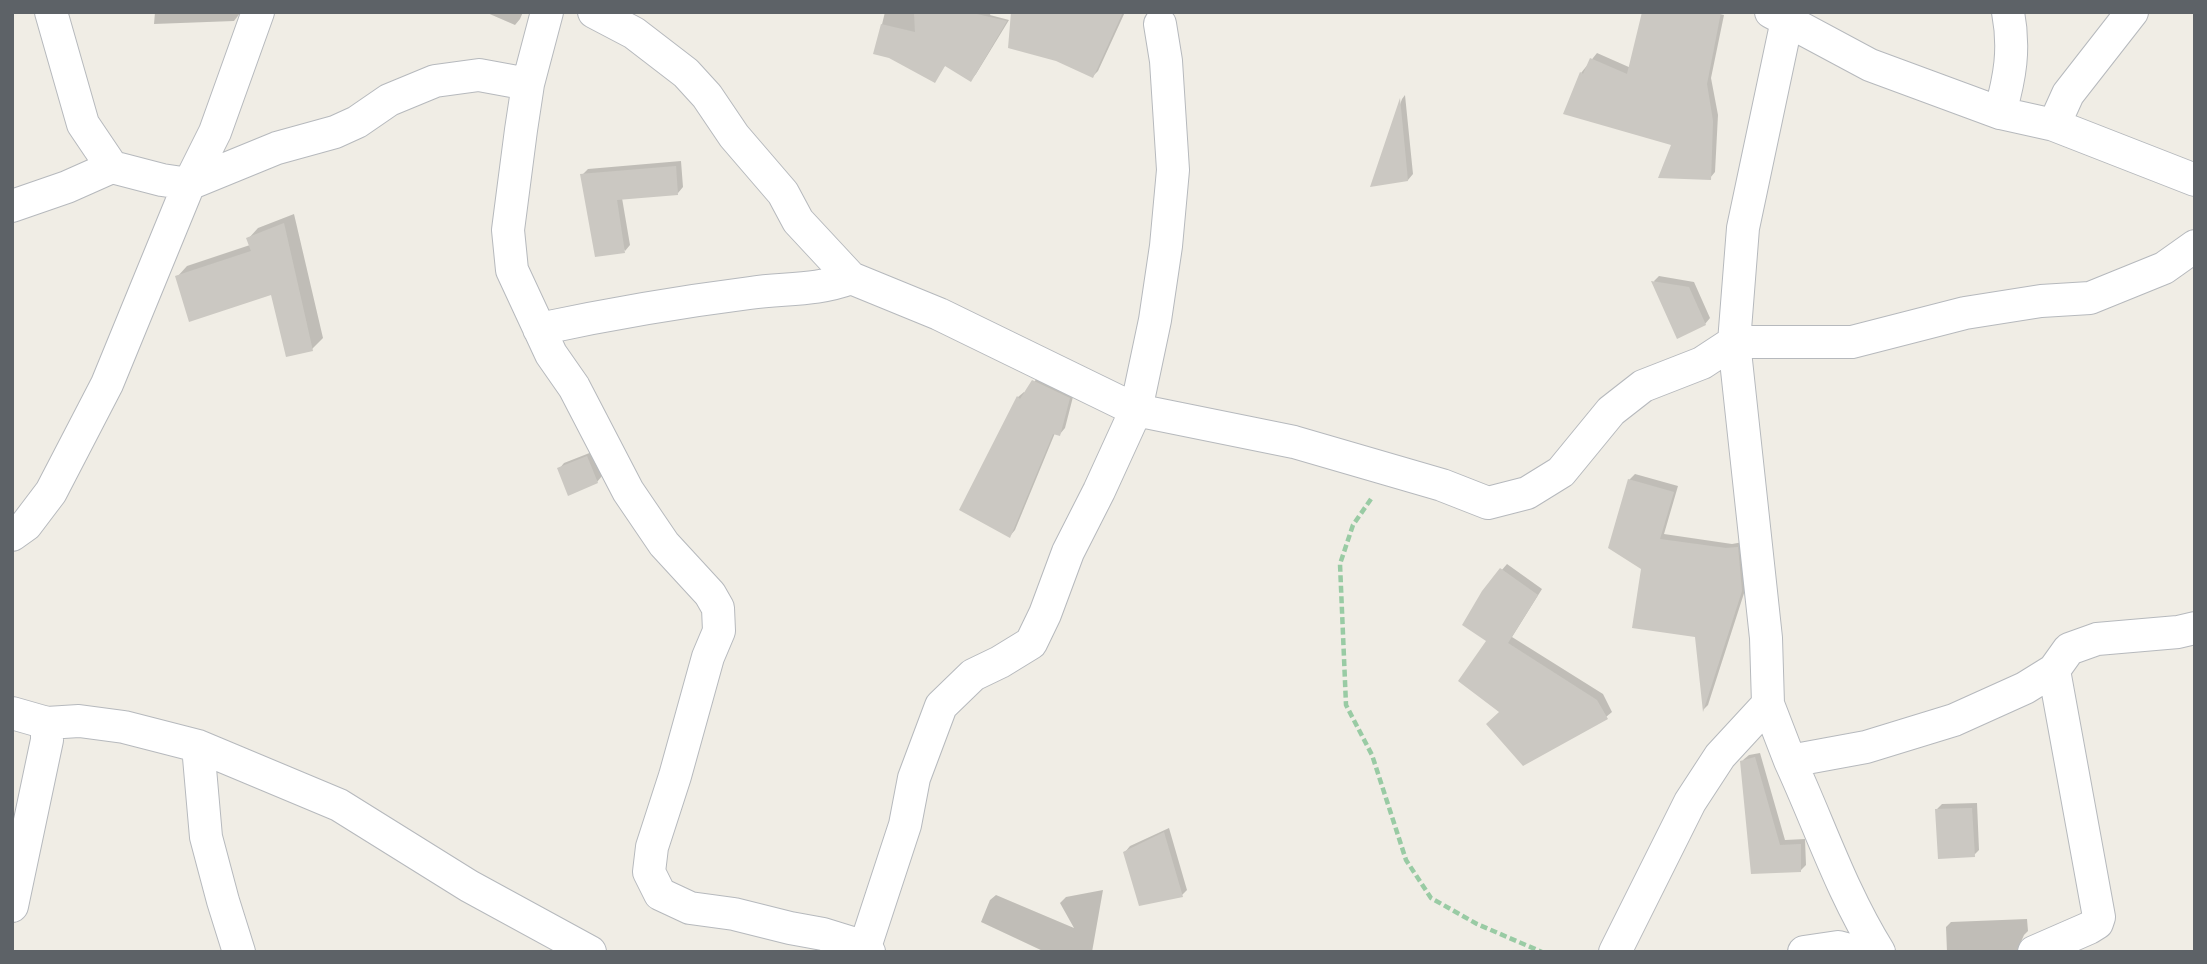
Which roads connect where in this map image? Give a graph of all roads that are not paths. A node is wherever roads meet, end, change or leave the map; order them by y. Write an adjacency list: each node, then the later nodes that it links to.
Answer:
1 (51, 12): 12 (street)
2 (258, 12): 14 (street)
3 (547, 12): 9 (street)
4 (594, 12): 17 (street)
5 (2008, 12): 10 (street)
6 (2132, 12): 11 (street)
7 (1779, 16): 10 (street); 19 (street)
8 (1160, 24): 20 (street)
9 (528, 84): 14 (street); 18 (street)
10 (2000, 113): 11 (street)
11 (2054, 125): 13 (street)
12 (112, 167): 14 (street); 15 (street)
13 (2195, 180)
14 (189, 184): 21 (street)
15 (12, 206)
16 (2195, 246): 19 (street)
17 (850, 278): 18 (street); 20 (street)
18 (539, 329): 30 (street)
19 (1734, 342): 20 (street); 24 (street)
20 (1136, 410): 30 (street)
21 (12, 534)
22 (2195, 628): 23 (street)
23 (2054, 670): 28 (street); 37 (street)
24 (1768, 704): 28 (street); 33 (street)
25 (12, 713): 26 (street)
26 (47, 723): 27 (street); 29 (street)
27 (198, 746): 31 (street); 32 (street)
28 (1790, 761): 36 (street)
29 (12, 906)
30 (867, 949)
31 (239, 952)
32 (590, 952)
33 (1615, 952)
34 (1804, 952): 35 (street)
35 (1857, 952)
36 (1879, 952)
37 (2034, 952)

